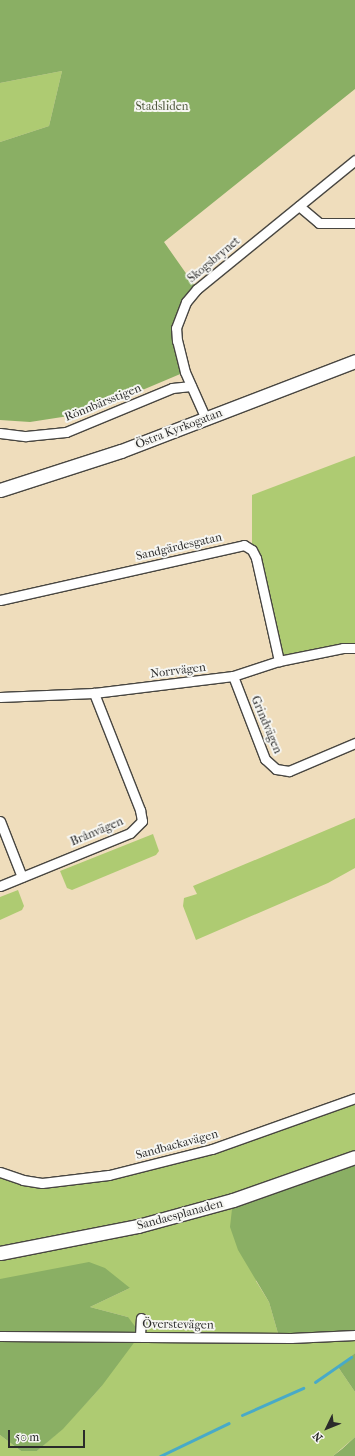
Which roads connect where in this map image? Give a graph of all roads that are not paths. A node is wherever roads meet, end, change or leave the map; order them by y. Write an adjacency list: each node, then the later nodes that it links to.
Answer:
1 (355, 160): 2 (street, Skogsbrynet)
2 (299, 206): 3 (street); 5 (street, Skogsbrynet)
3 (355, 223)
4 (355, 361): 6 (street, Östra Kyrkogatan)
5 (191, 386): 6 (street, Skogsbrynet); 7 (street, Rönnbärsstigen)
6 (206, 419): 8 (street, Östra Kyrkogatan)
7 (0, 433)
8 (0, 490)
9 (0, 600): 11 (street, Sandgärdesgatan)
10 (355, 648): 11 (street, Norrvägen)
11 (279, 661): 12 (street, Norrvägen)
12 (234, 676): 13 (street, Norrvägen); 15 (street, Grindvägen)
13 (94, 693): 14 (street, Norrvägen); 17 (street, Brånvägen)
14 (0, 697)
15 (355, 743)
16 (0, 821): 17 (street)
17 (22, 877): 18 (street, Brånvägen)
18 (0, 886)
19 (355, 1098): 21 (street, Sandbackavägen)
20 (355, 1157): 22 (street, Sandaesplanaden)
21 (0, 1172)
22 (0, 1253)
23 (141, 1318): 26 (street)
24 (355, 1335): 26 (street, Överstevägen)
25 (0, 1336): 26 (street, Överstevägen)
26 (140, 1336)

